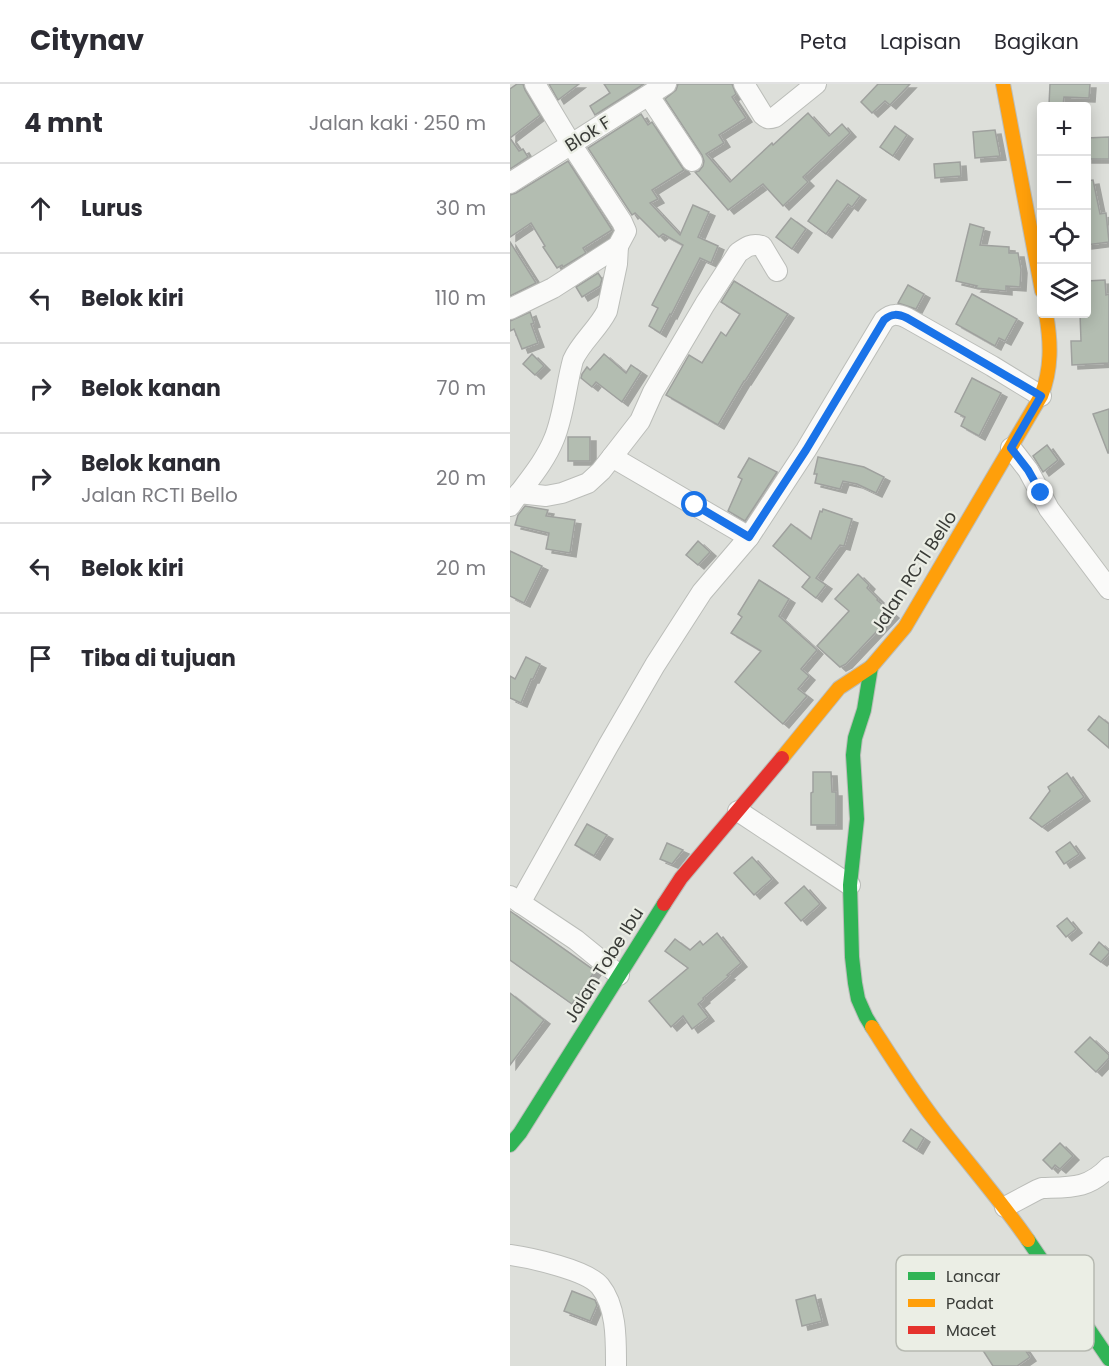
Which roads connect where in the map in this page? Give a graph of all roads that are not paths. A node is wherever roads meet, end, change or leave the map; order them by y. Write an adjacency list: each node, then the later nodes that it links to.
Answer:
1 (535, 84): 7 (street)
2 (666, 84): 6 (street, Blok F)
3 (744, 84): 4 (street)
4 (816, 84)
5 (1003, 84): 11 (street)
6 (649, 96): 7 (street, Blok F); 8 (street)
7 (571, 144): 9 (street, Blok F); 10 (street)
8 (692, 161)
9 (510, 183)
10 (618, 246): 13 (street); 18 (street)
11 (1037, 269)
12 (777, 271): 17 (street)
13 (510, 309)
14 (1046, 318): 15 (street, Jalan RCTI Bello)
15 (1041, 396): 16 (street, Jalan RCTI Bello); 19 (street)
16 (1011, 448): 20 (street); 21 (street, Jalan RCTI Bello)
17 (612, 457): 18 (street); 19 (street)
18 (514, 499)
19 (749, 537): 24 (street)
20 (1109, 589)
21 (871, 667): 22 (street, Jalan RCTI Bello); 23 (street)
22 (738, 811): 23 (street); 25 (street, Jalan Tobe Ibu)
23 (850, 885): 28 (street)
24 (515, 899): 25 (street)
25 (619, 975): 26 (street, Jalan Tobe Ibu)
26 (513, 1134)
27 (1109, 1167): 28 (street)
28 (1005, 1207): 30 (street)
29 (510, 1255): 33 (street)
30 (1038, 1255)
31 (1094, 1337): 32 (street)
32 (1109, 1359)
33 (616, 1366)

